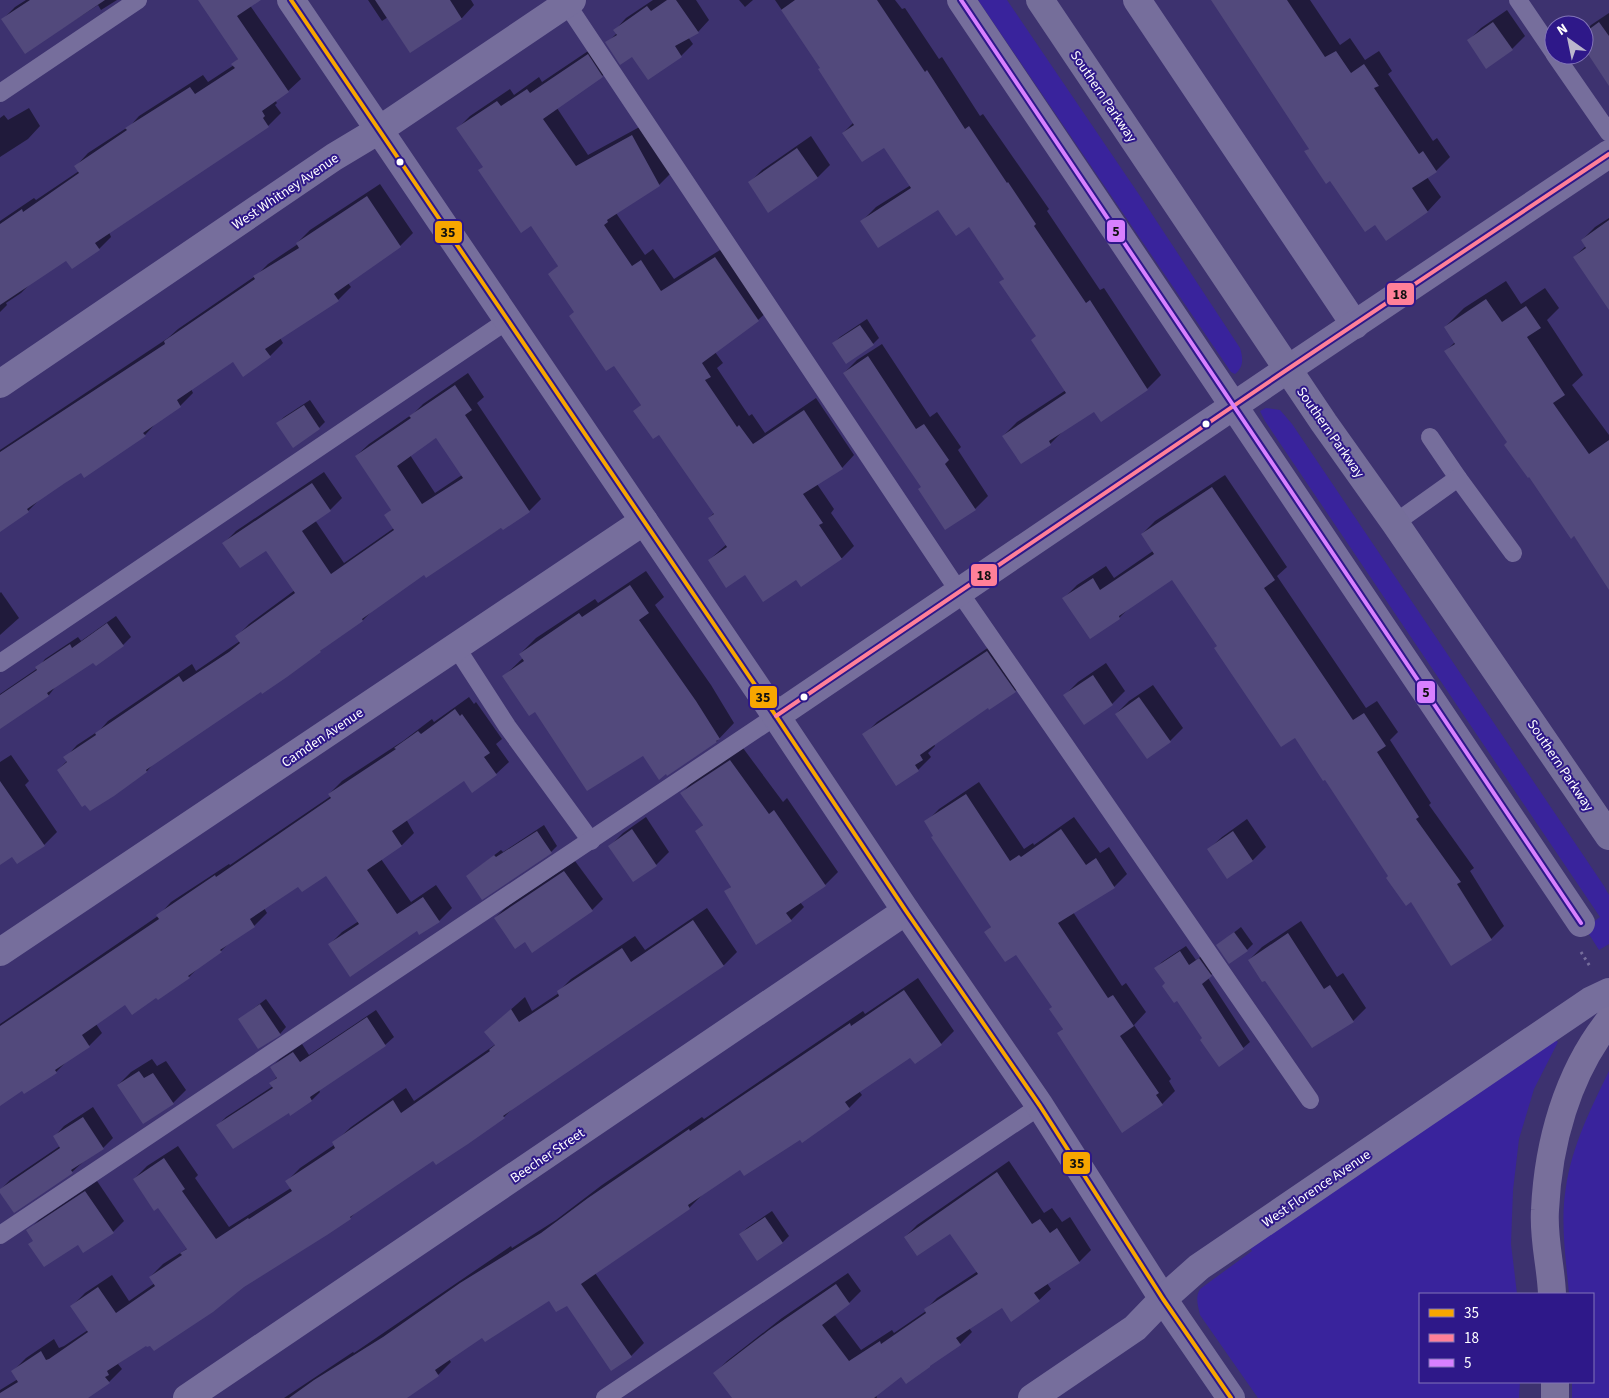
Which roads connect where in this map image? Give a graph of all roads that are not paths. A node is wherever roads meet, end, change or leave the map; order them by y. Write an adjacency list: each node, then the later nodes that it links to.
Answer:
1 (138, 0): 10 (lane)
2 (291, 0): 11 (street)
3 (961, 0): 18 (street)
4 (1040, 0): 16 (main road, Southern Parkway)
5 (1137, 0): 15 (street)
6 (1518, 0): 8 (lane)
7 (568, 1): 11 (street, West Whitney Avenue); 24 (lane)
8 (1544, 38)
9 (1563, 65): 12 (lane)
10 (0, 93)
11 (379, 130): 14 (street); 17 (street, West Whitney Avenue)
12 (1609, 133)
13 (1609, 154): 15 (street)
14 (508, 320): 21 (street); 26 (lane)
15 (1355, 325): 16 (street)
16 (1288, 369): 18 (street); 22 (main road, Southern Parkway)
17 (0, 384)
18 (1235, 406): 24 (street); 31 (street)
19 (1430, 437): 20 (lane)
20 (1458, 478): 22 (lane); 23 (lane)
21 (644, 522): 25 (street, Camden Avenue); 27 (street)
22 (1395, 523): 28 (main road, Southern Parkway)
23 (1513, 553)
24 (960, 593): 27 (street); 35 (lane)
25 (456, 647): 29 (lane); 32 (street, Camden Avenue)
26 (0, 663)
27 (776, 716): 29 (lane); 30 (street)
28 (1609, 836)
29 (591, 841): 37 (lane)
30 (906, 911): 36 (street); 41 (street, Beecher Street)
31 (1582, 923)
32 (0, 952)
33 (1609, 992): 39 (street, West Florence Avenue)
34 (1609, 1021): 38 (highway)
35 (1310, 1100)
36 (1040, 1106): 39 (street); 42 (lane)
37 (0, 1235)
38 (1552, 1293)
39 (1163, 1299): 43 (street, West Florence Avenue); 44 (street)
40 (1555, 1383): 45 (highway)
41 (187, 1398)
42 (605, 1398)
43 (1032, 1398)
44 (1231, 1398)
45 (1555, 1398)

